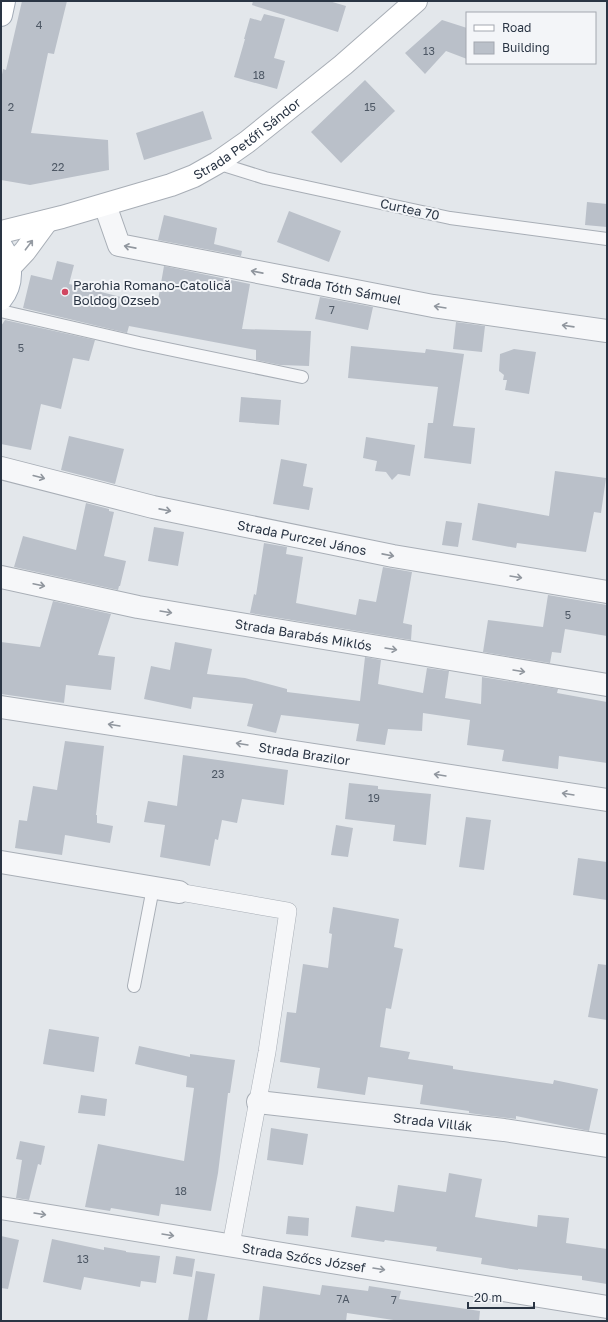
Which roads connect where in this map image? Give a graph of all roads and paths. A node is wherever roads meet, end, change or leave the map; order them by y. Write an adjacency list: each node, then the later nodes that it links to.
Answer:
1 (4, 1): 3 (main road)
2 (416, 1): 4 (main road, Strada Petőfi Sándor)
3 (1, 14)
4 (217, 163): 5 (main road, Strada Petőfi Sándor); 8 (lane, Curtea 70)
5 (105, 204): 6 (main road, Strada Petőfi Sándor); 12 (street, Strada Tóth Sámuel, one-way to 5)
6 (47, 221): 7 (main road, Strada Petőfi Sándor); 10 (main road, one-way to 6)
7 (1, 232)
8 (607, 239)
9 (1, 246): 10 (main road)
10 (10, 267): 11 (main road)
11 (2, 301): 13 (lane)
12 (607, 331)
13 (302, 377)
14 (1, 468): 16 (street, Strada Purczel János, one-way to 16)
15 (1, 577): 17 (street, Strada Barabás Miklós, one-way to 17)
16 (607, 592)
17 (607, 684)
18 (1, 708): 19 (street, Strada Brazilor, one-way to 18)
19 (607, 800)
20 (1, 862): 21 (street)
21 (153, 888): 22 (street); 23 (lane)
22 (180, 892): 24 (street)
23 (134, 986)
24 (258, 1102): 25 (street, Strada Villák); 27 (street)
25 (607, 1146)
26 (1, 1208): 27 (street, Strada Szőcs József, one-way to 27)
27 (231, 1245): 28 (street, Strada Szőcs József, one-way to 28)
28 (607, 1307)

